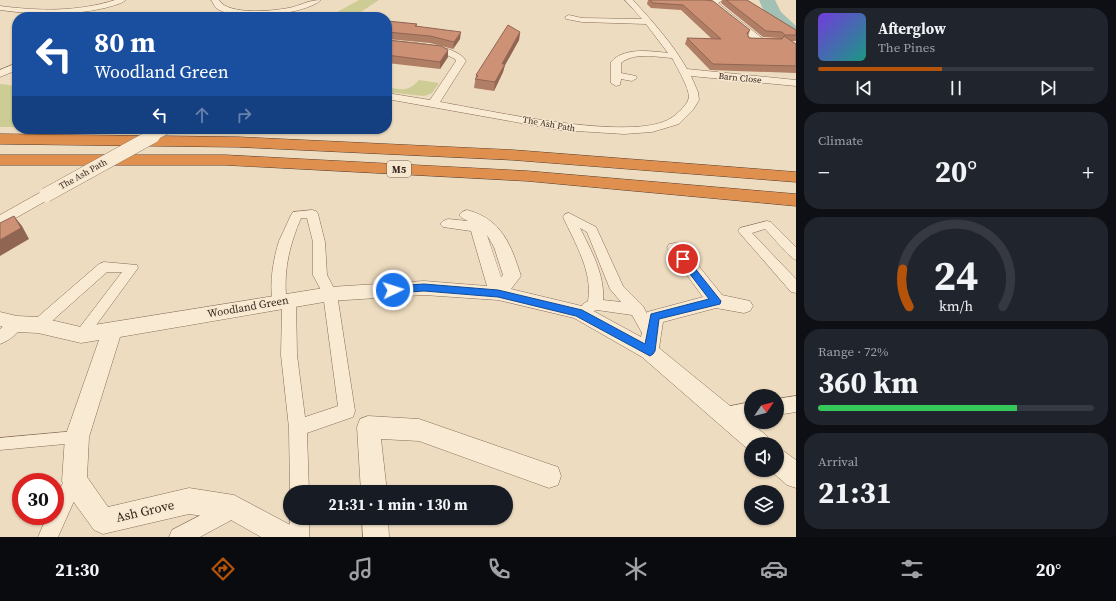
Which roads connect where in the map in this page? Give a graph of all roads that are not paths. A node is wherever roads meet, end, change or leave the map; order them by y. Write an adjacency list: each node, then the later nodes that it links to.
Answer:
1 (122, 0): 8 (street)
2 (215, 0): 11 (street)
3 (316, 0): 12 (street)
4 (630, 0): 5 (street); 16 (street)
5 (638, 0)
6 (713, 2): 18 (street)
7 (0, 8): 9 (street)
8 (90, 9): 9 (street); 10 (street)
9 (20, 11)
10 (94, 12)
11 (241, 12)
12 (269, 12)
13 (12, 14): 14 (street)
14 (7, 16)
15 (575, 20): 16 (street)
16 (648, 22): 21 (street)
17 (744, 40): 18 (street)
18 (759, 40): 19 (street)
19 (770, 40)
20 (392, 42): 26 (street)
21 (675, 56): 22 (street); 23 (street)
22 (684, 72): 24 (street, Barn Close); 26 (street, The Ash Path)
23 (632, 78)
24 (796, 79)
25 (392, 97): 26 (street, The Ash Path)
26 (433, 104)
27 (157, 134): 33 (street, The Ash Path, bridge)
28 (0, 140): 30 (highway, M5)
29 (0, 160): 31 (highway, M5)
30 (796, 177)
31 (796, 200)
32 (467, 215): 38 (street)
33 (0, 221)
34 (448, 224): 38 (street)
35 (675, 248): 41 (street)
36 (796, 256): 37 (street)
37 (796, 288)
38 (498, 293): 39 (street, Woodland Green); 43 (street, Woodland Green)
39 (330, 294): 40 (street, Woodland Green); 40 (street); 56 (street)
40 (285, 301): 48 (street, Woodland Green); 56 (street)
41 (716, 301): 42 (street); 45 (street)
42 (744, 306)
43 (587, 308): 44 (street); 44 (street); 51 (street, Woodland Green)
44 (636, 309): 45 (street); 51 (street)
45 (654, 317): 51 (street)
46 (9, 321): 47 (street, Woodland Green); 50 (street)
47 (38, 325): 49 (street, Woodland Green); 49 (street)
48 (112, 331): 49 (street, Woodland Green); 57 (street)
49 (81, 335)
50 (0, 338)
51 (650, 344): 58 (street, Woodland Green)
52 (796, 404): 53 (street)
53 (784, 406)
54 (744, 411): 55 (street)
55 (732, 413)
56 (298, 428): 64 (street)
57 (77, 437): 59 (lane); 63 (street)
58 (750, 437)
59 (0, 444)
60 (784, 466): 62 (street)
61 (549, 476): 65 (street)
62 (796, 476)
63 (74, 481): 66 (street, Ash Grove); 69 (street)
64 (299, 485)
65 (373, 485)
66 (234, 508): 70 (street); 71 (street, Ash Grove)
67 (299, 525): 72 (street)
68 (375, 525): 73 (street)
69 (48, 537)
70 (179, 537)
71 (288, 537)
72 (300, 537)
73 (376, 537)

